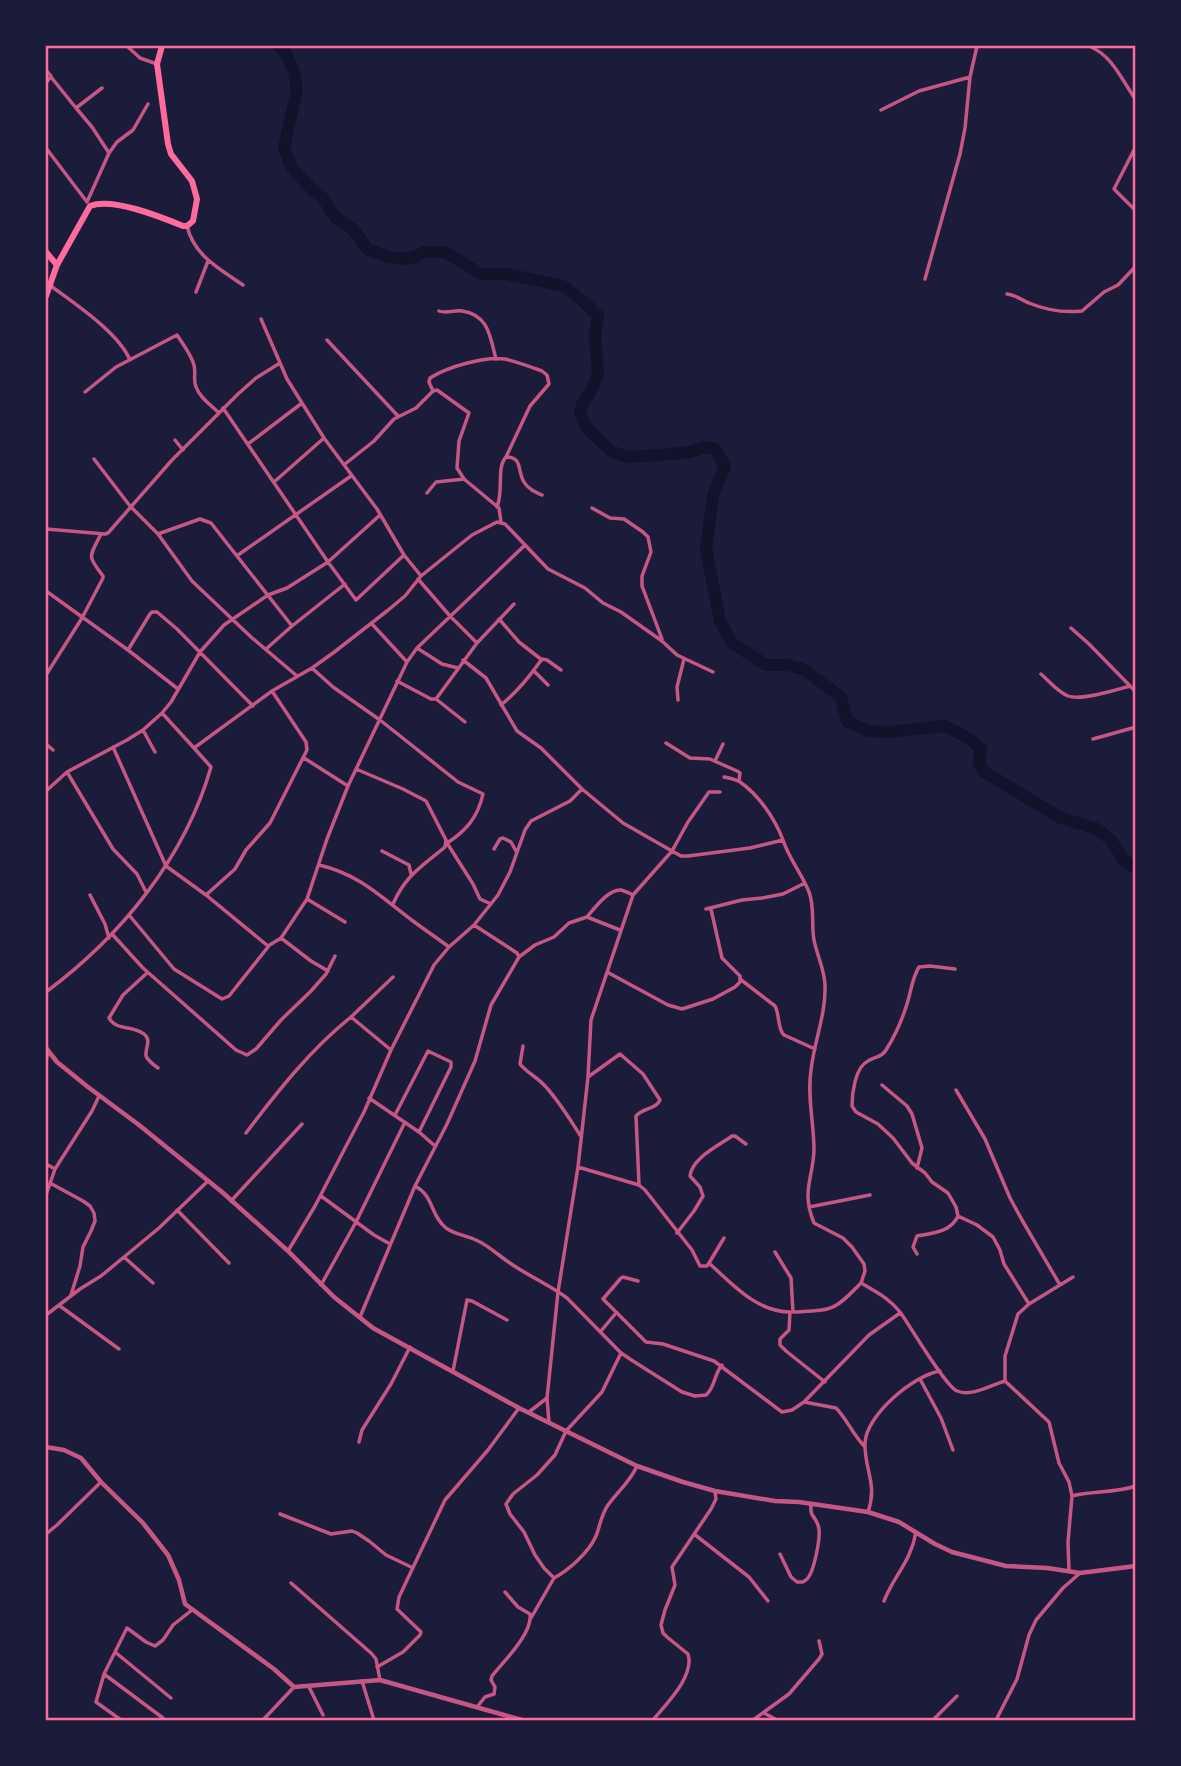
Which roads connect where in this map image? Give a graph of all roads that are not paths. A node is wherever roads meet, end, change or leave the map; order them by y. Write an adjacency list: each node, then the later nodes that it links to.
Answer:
1 (127, 46): 5 (street)
2 (162, 46): 5 (main road)
3 (977, 46): 7 (street)
4 (1088, 46): 11 (street)
5 (157, 64): 20 (main road)
6 (46, 69): 8 (street)
7 (970, 76): 14 (street); 25 (street)
8 (51, 77): 9 (street); 13 (street)
9 (46, 83)
10 (102, 88): 13 (street)
11 (1136, 100)
12 (148, 104): 17 (street)
13 (76, 108): 17 (street)
14 (881, 110)
15 (1136, 146): 19 (street)
16 (46, 148): 18 (street)
17 (109, 153): 18 (street)
18 (88, 204): 20 (main road); 23 (main road)
19 (1136, 211)
20 (187, 226): 22 (street)
21 (46, 252): 23 (main road)
22 (208, 261): 27 (street); 28 (street)
23 (57, 265): 26 (main road)
24 (1136, 266): 29 (street)
25 (925, 279)
26 (50, 285): 30 (main road); 35 (street)
27 (243, 285)
28 (196, 292)
29 (1007, 294)
30 (46, 296)
31 (439, 311): 34 (street)
32 (261, 319): 36 (street)
33 (327, 340): 42 (street)
34 (496, 359): 37 (street); 47 (street)
35 (130, 360): 38 (street); 41 (street)
36 (280, 363): 39 (street); 40 (street)
37 (433, 391): 42 (street); 51 (street)
38 (85, 392)
39 (302, 402): 43 (street); 45 (street)
40 (223, 408): 41 (street); 45 (street)
41 (219, 413): 46 (street)
42 (398, 416): 49 (street)
43 (324, 438): 49 (street); 52 (street)
44 (175, 440): 46 (street)
45 (248, 443): 52 (street)
46 (183, 450): 55 (street)
47 (506, 457): 54 (street); 56 (street)
48 (94, 459): 55 (street)
49 (344, 464): 50 (street)
50 (352, 476): 58 (street); 59 (street)
51 (464, 479): 53 (street); 56 (street)
52 (274, 482): 58 (street)
53 (426, 493)
54 (542, 495)
55 (130, 506): 62 (street); 63 (street)
56 (498, 507): 60 (street)
57 (592, 508): 80 (street)
58 (296, 514): 65 (street); 67 (street)
59 (380, 514): 66 (street); 67 (street)
60 (501, 522): 64 (street); 68 (street)
61 (46, 529): 62 (street)
62 (101, 533): 74 (street)
63 (158, 534): 65 (street); 75 (street)
64 (525, 545): 73 (street); 80 (street)
65 (238, 555): 71 (street)
66 (404, 555): 68 (street); 69 (street)
67 (328, 562): 69 (street); 71 (street)
68 (419, 578): 73 (street); 77 (street)
69 (345, 584): 78 (street)
70 (46, 591): 74 (street)
71 (268, 595): 75 (street); 78 (street)
72 (514, 604): 76 (street)
73 (450, 616): 81 (street); 82 (street)
74 (82, 618): 84 (street); 96 (street)
75 (232, 619): 83 (street); 85 (street)
76 (499, 619): 81 (street); 88 (street)
77 (372, 624): 89 (street); 90 (street)
78 (292, 626): 83 (street)
79 (1071, 628): 100 (street)
80 (662, 641): 86 (street)
81 (477, 643): 87 (street)
82 (417, 648): 89 (street); 91 (street)
83 (266, 649): 97 (street)
84 (128, 650): 85 (street); 101 (street)
85 (200, 652): 101 (street); 107 (street)
86 (684, 659): 94 (street); 105 (street)
87 (463, 660): 91 (street); 106 (street)
88 (542, 660): 92 (street); 93 (street)
89 (407, 662): 98 (street)
90 (312, 668): 97 (street); 109 (street)
91 (458, 668): 104 (street)
92 (561, 670)
93 (534, 671): 99 (street); 106 (street)
94 (713, 672)
95 (1041, 674): 100 (street)
96 (46, 675)
97 (297, 676): 102 (street)
98 (397, 681): 104 (street); 109 (street)
99 (548, 685)
100 (1130, 686): 103 (street)
101 (178, 689): 108 (street)
102 (272, 691): 107 (street); 121 (street)
103 (1136, 692)
104 (436, 699): 110 (street)
105 (678, 700)
106 (501, 705): 128 (street)
107 (253, 706): 118 (street)
108 (162, 713): 112 (street); 118 (street)
109 (380, 720): 123 (street); 132 (street)
110 (465, 722)
111 (1136, 727): 113 (street)
112 (143, 730): 117 (street); 120 (street)
113 (1093, 739)
114 (666, 743): 122 (street)
115 (46, 744): 119 (street)
116 (723, 744): 122 (street)
117 (113, 747): 124 (street); 138 (street)
118 (194, 748): 138 (street)
119 (53, 750)
120 (155, 752)
121 (304, 758): 127 (street); 143 (street)
122 (715, 761): 126 (street)
123 (355, 769): 127 (street); 132 (street)
124 (66, 772): 129 (street); 141 (street)
125 (724, 777): 126 (street)
126 (738, 781): 131 (street)
127 (348, 786): 137 (street)
128 (582, 789): 135 (street); 136 (street)
129 (46, 791)
130 (720, 792): 135 (street)
131 (783, 840): 135 (street); 140 (street)
132 (447, 843): 139 (street); 146 (street)
133 (494, 849): 136 (street)
134 (382, 851): 139 (street)
135 (671, 851): 144 (street)
136 (516, 853): 146 (street)
137 (319, 865): 145 (street); 147 (street)
138 (166, 866): 141 (street); 143 (street)
139 (411, 874): 147 (street)
140 (805, 883): 164 (street); 169 (street)
141 (146, 893): 148 (street)
142 (90, 895): 153 (street)
143 (205, 895): 155 (street)
144 (633, 895): 149 (street); 152 (street)
145 (307, 899): 150 (street); 154 (street)
146 (491, 904): 151 (street)
147 (393, 905): 156 (street)
148 (130, 915): 153 (street); 155 (street)
149 (587, 917): 152 (street); 158 (street)
150 (345, 922)
151 (474, 925): 156 (street); 158 (street)
152 (620, 930): 162 (street)
153 (110, 936): 161 (street); 165 (street)
154 (281, 938): 155 (street); 160 (street)
155 (268, 946)
156 (449, 947): 170 (street)
157 (335, 956): 160 (street)
158 (519, 957): 185 (street)
159 (955, 969): 188 (street)
160 (328, 971): 161 (street)
161 (147, 972): 172 (street)
162 (607, 972): 164 (street); 173 (street)
163 (393, 977): 166 (street)
164 (740, 979): 169 (street)
165 (46, 992)
166 (351, 1017): 170 (street); 182 (street)
167 (523, 1046): 183 (street)
168 (47, 1049): 171 (street); 176 (street)
169 (815, 1049): 198 (street)
170 (391, 1051): 177 (street)
171 (46, 1060)
172 (158, 1068)
173 (588, 1077): 183 (street); 192 (street)
174 (882, 1085): 188 (street)
175 (956, 1090): 216 (street)
176 (99, 1097): 189 (street); 190 (street)
177 (369, 1098): 178 (street); 196 (street)
178 (395, 1115): 179 (street); 181 (street)
179 (405, 1122): 181 (street); 201 (street)
180 (302, 1124): 197 (street)
181 (419, 1132): 185 (street)
182 (246, 1133)
183 (582, 1137): 187 (street)
184 (746, 1144): 202 (street)
185 (435, 1146): 193 (street)
186 (46, 1164): 189 (street)
187 (578, 1167): 192 (street); 217 (street)
188 (917, 1168): 200 (street)
189 (55, 1169): 191 (street)
190 (208, 1181): 197 (street); 199 (street)
191 (50, 1183): 194 (street); 218 (street)
192 (639, 1185): 202 (street)
193 (415, 1186): 204 (street); 217 (street)
194 (46, 1195)
195 (870, 1195): 198 (street)
196 (321, 1196): 201 (street); 205 (street)
197 (231, 1200): 205 (street)
198 (809, 1207): 214 (street)
199 (177, 1210): 208 (street); 209 (street)
200 (958, 1216): 207 (street); 219 (street)
201 (356, 1222): 204 (street); 215 (street)
202 (677, 1233): 210 (street)
203 (724, 1238): 210 (street)
204 (390, 1244): 225 (street)
205 (288, 1251): 215 (street)
206 (775, 1252): 221 (street)
207 (917, 1254)
208 (124, 1257): 213 (street); 218 (street)
209 (229, 1263)
210 (709, 1263): 221 (street)
211 (1073, 1277): 216 (street)
212 (638, 1281): 223 (street)
213 (153, 1283)
214 (861, 1283): 221 (street); 222 (street)
215 (321, 1285): 225 (street)
216 (1060, 1285): 219 (street)
217 (558, 1292): 227 (street); 237 (street)
218 (70, 1297): 220 (street)
219 (1029, 1304): 235 (street)
220 (60, 1306): 224 (street); 229 (street)
221 (792, 1312): 236 (street)
222 (900, 1312): 233 (street); 236 (street)
223 (617, 1313): 227 (street); 231 (street)
224 (46, 1315)
225 (360, 1317): 228 (street)
226 (508, 1320): 232 (street)
227 (601, 1331): 230 (street)
228 (410, 1347): 232 (street); 243 (street)
229 (120, 1349)
230 (621, 1353): 231 (street); 242 (street)
231 (722, 1366): 238 (street)
232 (453, 1371): 239 (street)
233 (940, 1371): 234 (street); 235 (street)
234 (920, 1379): 245 (street); 246 (street)
235 (1005, 1381): 251 (street)
236 (825, 1382): 238 (street)
237 (547, 1398): 240 (street); 241 (street)
238 (804, 1402): 245 (street)
239 (519, 1408): 240 (street); 260 (street)
240 (528, 1413): 241 (street)
241 (549, 1423): 242 (street)
242 (566, 1431): 247 (street); 263 (street)
243 (359, 1442)
244 (46, 1447): 248 (street)
245 (865, 1447): 253 (street)
246 (953, 1450)
247 (637, 1466): 250 (street); 263 (street)
248 (101, 1482): 256 (street); 268 (street)
249 (1136, 1486): 251 (street)
250 (715, 1491): 252 (street); 257 (street)
251 (1072, 1496): 261 (street)
252 (811, 1504): 253 (street); 258 (street)
253 (868, 1512): 255 (street)
254 (279, 1514): 260 (street)
255 (916, 1532): 261 (street); 267 (street)
256 (46, 1534)
257 (694, 1534): 266 (street); 288 (street)
258 (779, 1554)
259 (1136, 1566): 262 (street)
260 (411, 1567): 272 (street)
261 (1069, 1571): 262 (street)
262 (1080, 1573): 292 (street)
263 (554, 1578): 269 (street)
264 (291, 1583): 272 (street)
265 (505, 1592): 269 (street)
266 (768, 1601)
267 (884, 1601)
268 (192, 1610): 271 (street); 277 (street)
269 (531, 1618): 280 (street)
270 (819, 1641): 281 (street)
271 (115, 1652): 273 (street); 279 (street)
272 (376, 1667): 274 (street)
273 (104, 1674): 283 (street); 284 (street)
274 (380, 1680): 275 (street); 280 (street)
275 (362, 1681): 276 (street); 286 (street)
276 (309, 1686): 277 (street); 282 (street)
277 (294, 1687): 285 (street)
278 (957, 1696): 291 (street)
279 (171, 1698)
280 (477, 1707): 287 (street)
281 (764, 1713): 289 (street); 290 (street)
282 (323, 1715)
283 (163, 1718)
284 (121, 1720)
285 (263, 1720)
286 (374, 1720)
287 (522, 1720)
288 (653, 1720)
289 (753, 1720)
290 (777, 1720)
291 (933, 1720)
292 (996, 1720)

